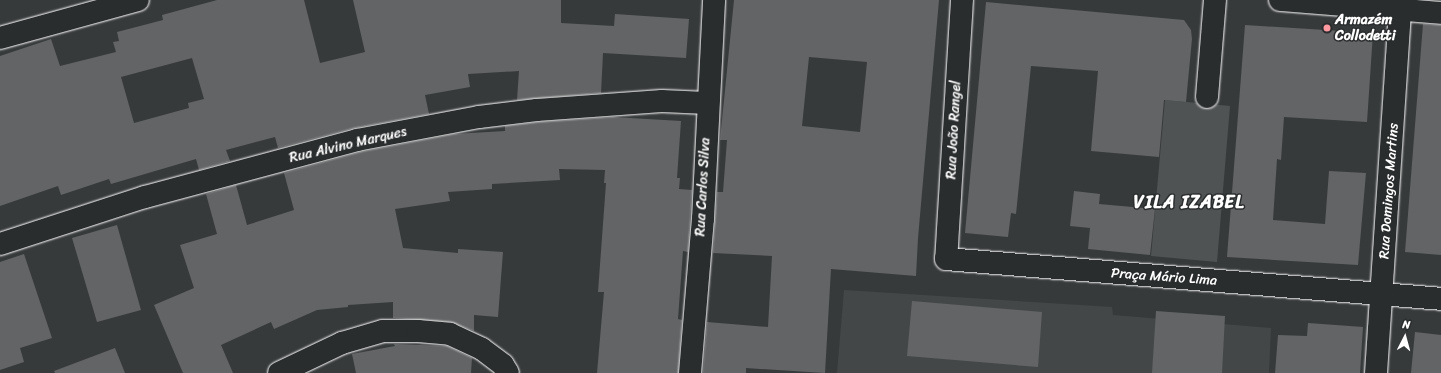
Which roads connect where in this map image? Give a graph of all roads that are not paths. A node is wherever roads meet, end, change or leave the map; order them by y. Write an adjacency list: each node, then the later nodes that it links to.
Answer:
1 (138, 0): 9 (street)
2 (714, 0): 11 (street, Rua Carlos Silva)
3 (962, 0): 13 (street, Rua João Rangel)
4 (1215, 0): 10 (street)
5 (1280, 0): 6 (street)
6 (1379, 4): 7 (street)
7 (1400, 9): 8 (street); 14 (street, Rua Domingos Martins)
8 (1441, 13)
9 (0, 38)
10 (1207, 97)
11 (707, 103): 12 (street, Rua Alvino Marques); 18 (street, Rua Carlos Silva)
12 (0, 244)
13 (946, 259): 14 (street, Praça Mário Lima)
14 (1383, 294): 15 (street, Praça Mário Lima); 19 (street, Rua Domingos Martins)
15 (1441, 299)
16 (279, 373): 17 (street)
17 (508, 373)
18 (690, 373)
19 (1376, 373)

